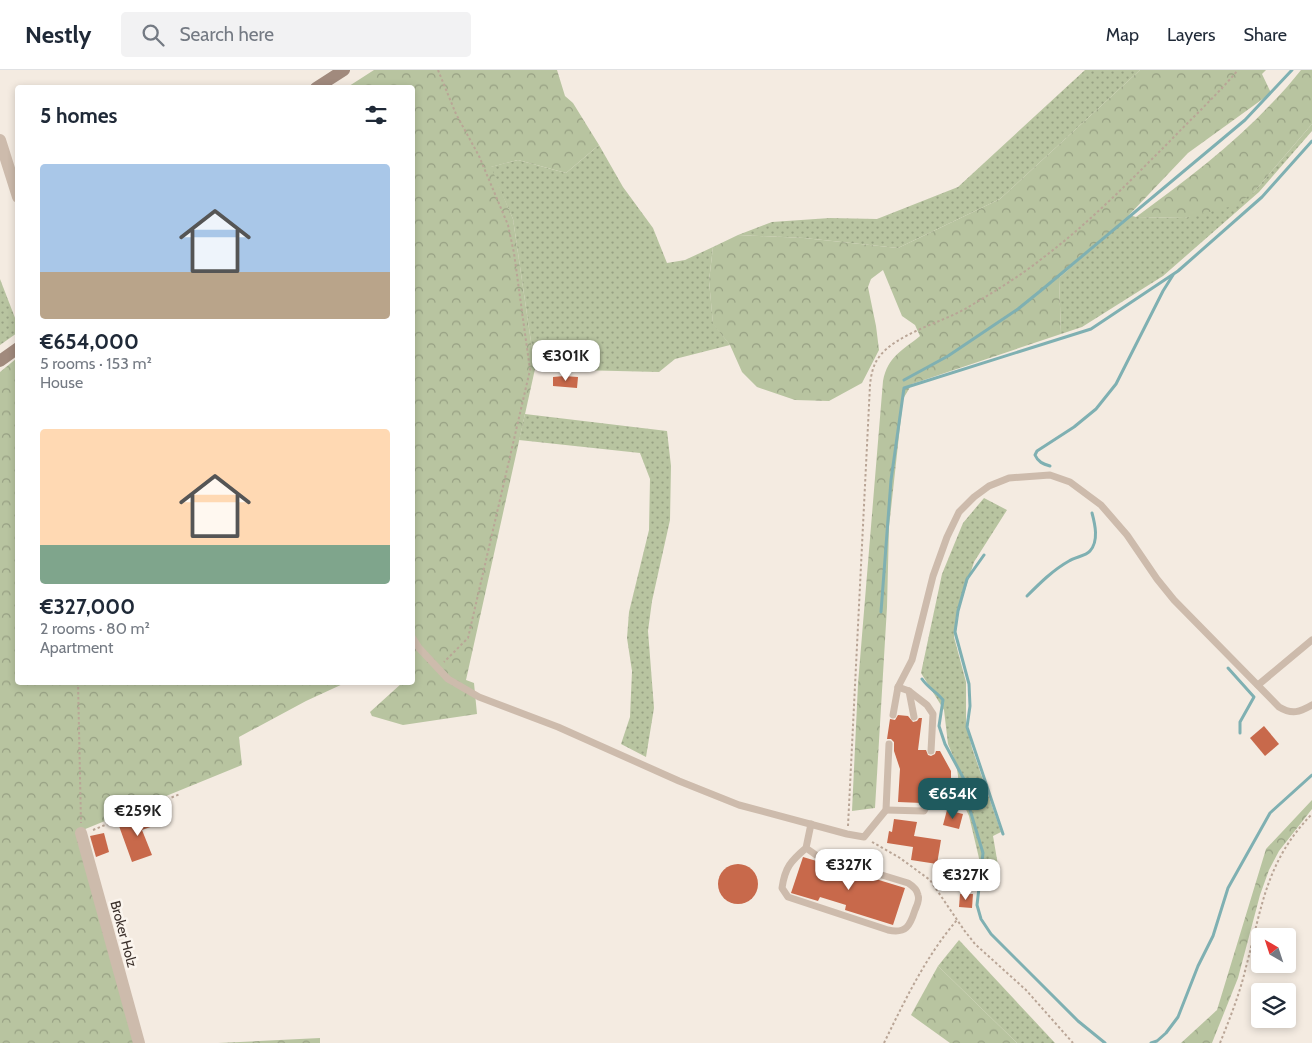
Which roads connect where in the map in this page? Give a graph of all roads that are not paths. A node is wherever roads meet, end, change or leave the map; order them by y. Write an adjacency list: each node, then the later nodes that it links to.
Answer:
1 (344, 70): 2 (main road)
2 (321, 85)
3 (0, 140): 4 (street)
4 (15, 188)
5 (15, 350): 6 (main road)
6 (0, 361)
7 (1312, 640): 9 (lane)
8 (415, 641): 21 (lane)
9 (1258, 685): 10 (lane); 12 (lane)
10 (898, 687): 11 (lane); 13 (lane)
11 (910, 691): 14 (lane); 16 (lane)
12 (1312, 705)
13 (893, 715)
14 (914, 717)
15 (889, 744): 19 (lane)
16 (932, 750)
17 (906, 802): 20 (lane)
18 (928, 804): 20 (lane)
19 (886, 810): 20 (lane); 21 (lane)
20 (905, 811)
21 (811, 824): 23 (lane)
22 (81, 834): 24 (street, Broker Holz)
23 (806, 848): 23 (lane)
24 (139, 1043)

